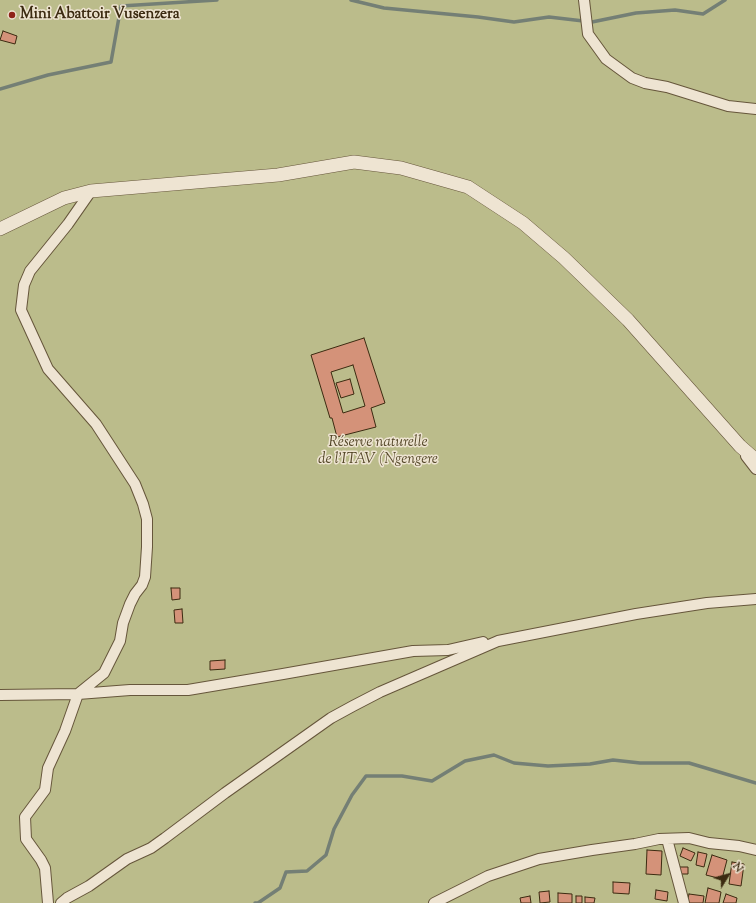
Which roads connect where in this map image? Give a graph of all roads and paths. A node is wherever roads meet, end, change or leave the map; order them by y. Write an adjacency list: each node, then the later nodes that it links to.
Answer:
1 (584, 4): 2 (street)
2 (756, 109)
3 (91, 191): 4 (street); 5 (street); 10 (street)
4 (0, 229)
5 (740, 446): 6 (street); 7 (street)
6 (756, 460)
7 (756, 469)
8 (756, 599): 9 (street)
9 (498, 641): 10 (street); 15 (street)
10 (78, 694): 11 (street); 14 (street)
11 (0, 695)
12 (667, 839): 13 (street); 16 (street); 17 (street)
13 (756, 850)
14 (48, 903)
15 (61, 903)
16 (434, 903)
17 (684, 903)

